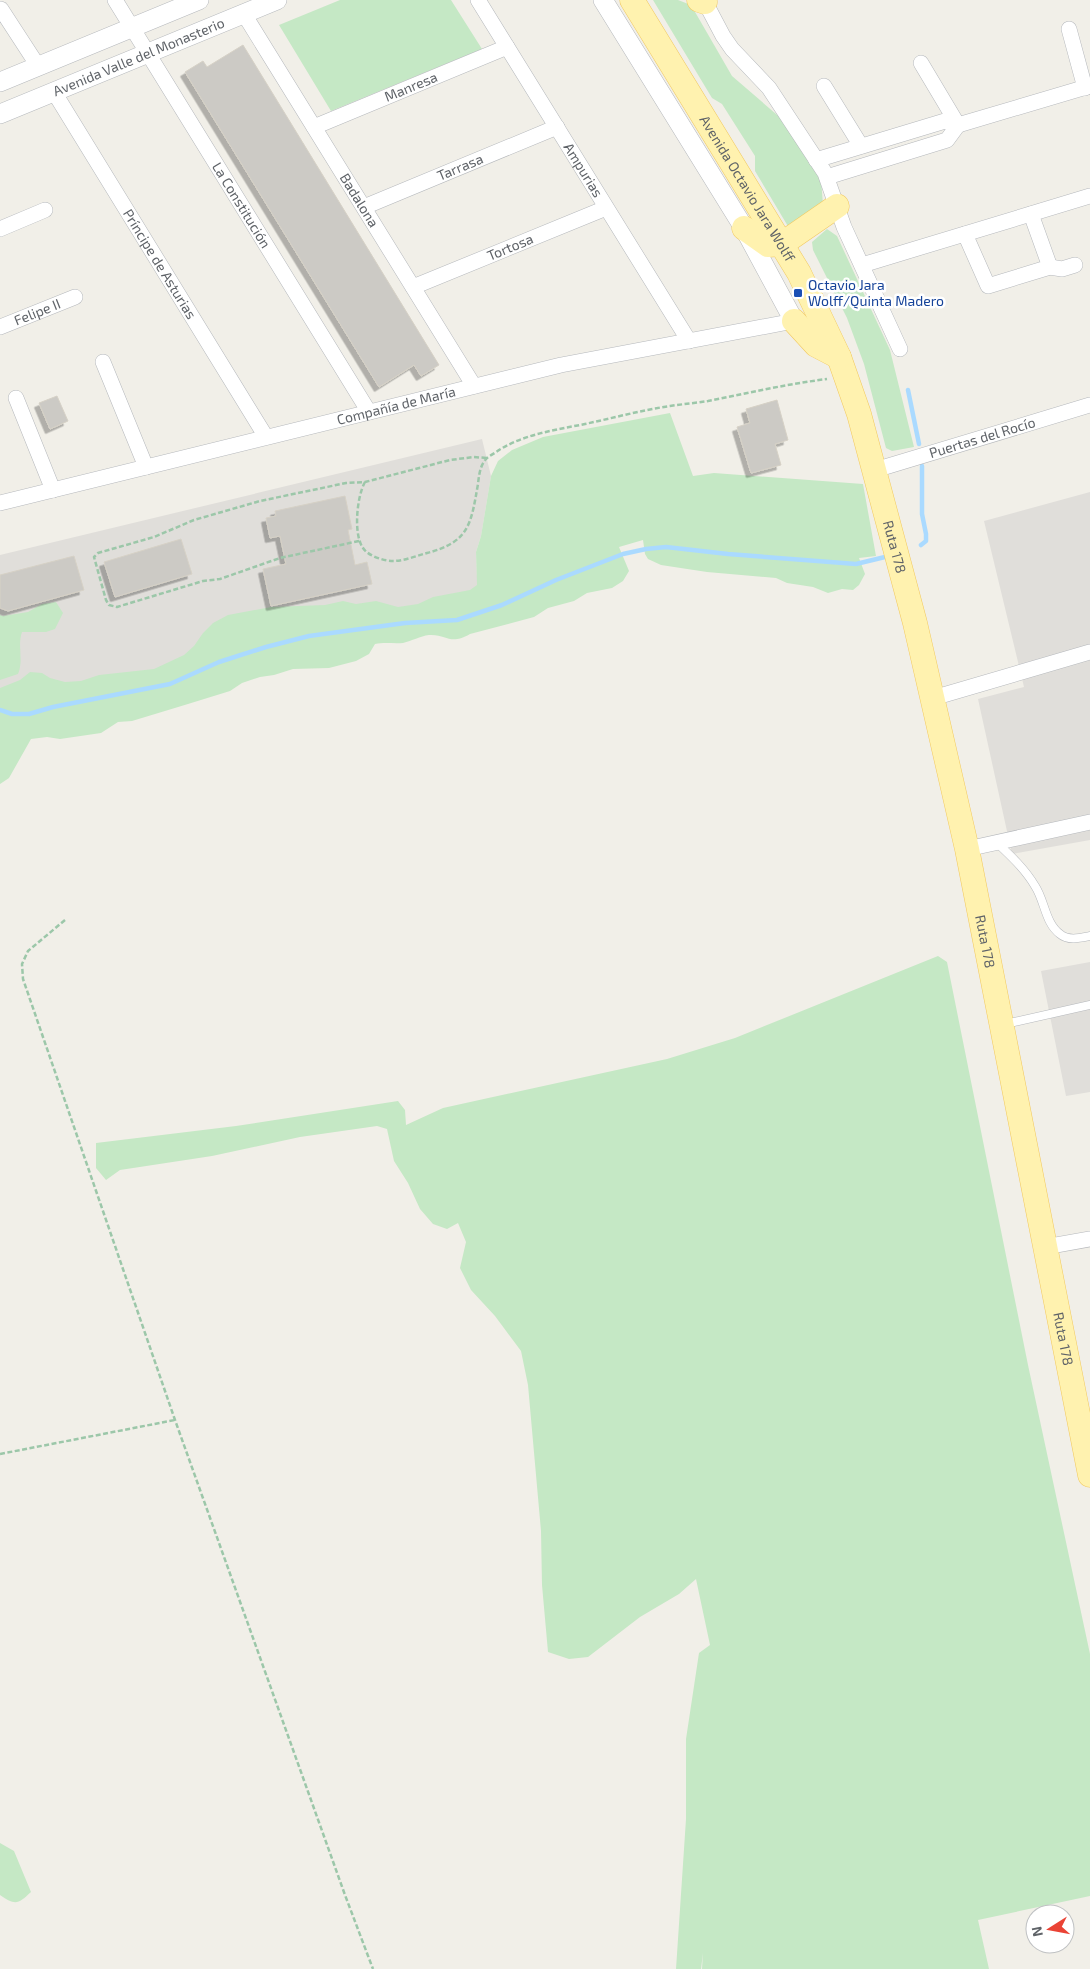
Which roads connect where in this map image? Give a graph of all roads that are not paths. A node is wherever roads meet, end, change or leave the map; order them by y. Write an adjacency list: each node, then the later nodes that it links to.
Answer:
1 (115, 0): 10 (street, La Constitución)
2 (199, 0): 10 (street, Avenida Valle del Monasterio)
3 (277, 0): 9 (street, Avenida Valle del Monasterio)
4 (478, 0): 12 (street, Ampurias)
5 (603, 0): 35 (street, Avenida Octavio Jara Wolff)
6 (632, 0): 38 (main road, Avenida Octavio Jara Wolff)
7 (705, 1): 27 (street)
8 (2, 8): 15 (street)
9 (244, 14): 13 (street, Avenida Valle del Monasterio); 22 (street, Badalona)
10 (132, 28): 13 (street, La Constitución); 15 (street, Avenida Valle del Monasterio)
11 (1069, 29): 18 (street)
12 (507, 47): 22 (street, Manresa); 23 (street, Ampurias)
13 (148, 53): 19 (street, Avenida Valle del Monasterio); 53 (street, La Constitución)
14 (921, 63): 21 (street)
15 (38, 66): 16 (street, Avenida Valle del Monasterio)
16 (0, 82)
17 (824, 86): 25 (street)
18 (1087, 87): 21 (street)
19 (54, 92): 20 (street, Avenida Valle del Monasterio); 55 (street, Príncipe de Asturias)
20 (0, 114)
21 (958, 125): 24 (street); 26 (street)
22 (314, 127): 31 (street, Badalona)
23 (556, 127): 31 (street, Tarrasa); 32 (street, Ampurias)
24 (902, 134): 25 (street); 26 (street)
25 (861, 146): 27 (street)
26 (908, 153): 28 (street)
27 (816, 160): 28 (street)
28 (827, 177): 30 (street)
29 (1090, 196): 34 (street)
30 (837, 206): 38 (main road); 39 (street)
31 (364, 207): 42 (street, Badalona)
32 (606, 208): 42 (street, Tortosa); 46 (street, Ampurias)
33 (45, 210): 36 (street)
34 (1031, 214): 37 (street); 41 (street)
35 (744, 228): 38 (main road); 44 (street, Avenida Octavio Jara Wolff)
36 (0, 229)
37 (965, 234): 39 (street); 41 (street)
38 (782, 244): 49 (main road, Avenida Octavio Jara Wolff)
39 (862, 265): 47 (street)
40 (1075, 265): 41 (street)
41 (1050, 267)
42 (413, 287): 50 (street, Badalona)
43 (75, 297): 45 (street, Felipe II)
44 (794, 322): 46 (street, Compañía de María); 49 (main road)
45 (0, 327)
46 (689, 341): 50 (street, Compañía de María)
47 (900, 349)
48 (103, 362): 56 (street)
49 (843, 367): 54 (main road, Avenida Octavio Jara Wolff)
50 (474, 386): 53 (street, Compañía de María)
51 (16, 398): 58 (street)
52 (1090, 405): 57 (street, Puertas del Rocío)
53 (369, 412): 55 (street, Compañía de María)
54 (859, 414): 57 (main road, Ruta 178)
55 (266, 437): 56 (street, Compañía de María)
56 (146, 467): 58 (street, Compañía de María)
57 (875, 470): 61 (main road, Ruta 178)
58 (53, 490): 59 (street, Compañía de María)
59 (0, 503)
60 (1090, 652): 61 (street)
61 (933, 698): 64 (main road, Ruta 178)
62 (1090, 822): 63 (street)
63 (995, 842): 64 (street); 65 (lane)
64 (967, 849): 67 (main road, Ruta 178)
65 (1090, 936)
66 (1090, 1005): 67 (lane)
67 (1003, 1025): 69 (main road, Ruta 178)
68 (1090, 1239): 69 (street)
69 (1045, 1247): 70 (main road, Ruta 178)
70 (1090, 1475)

